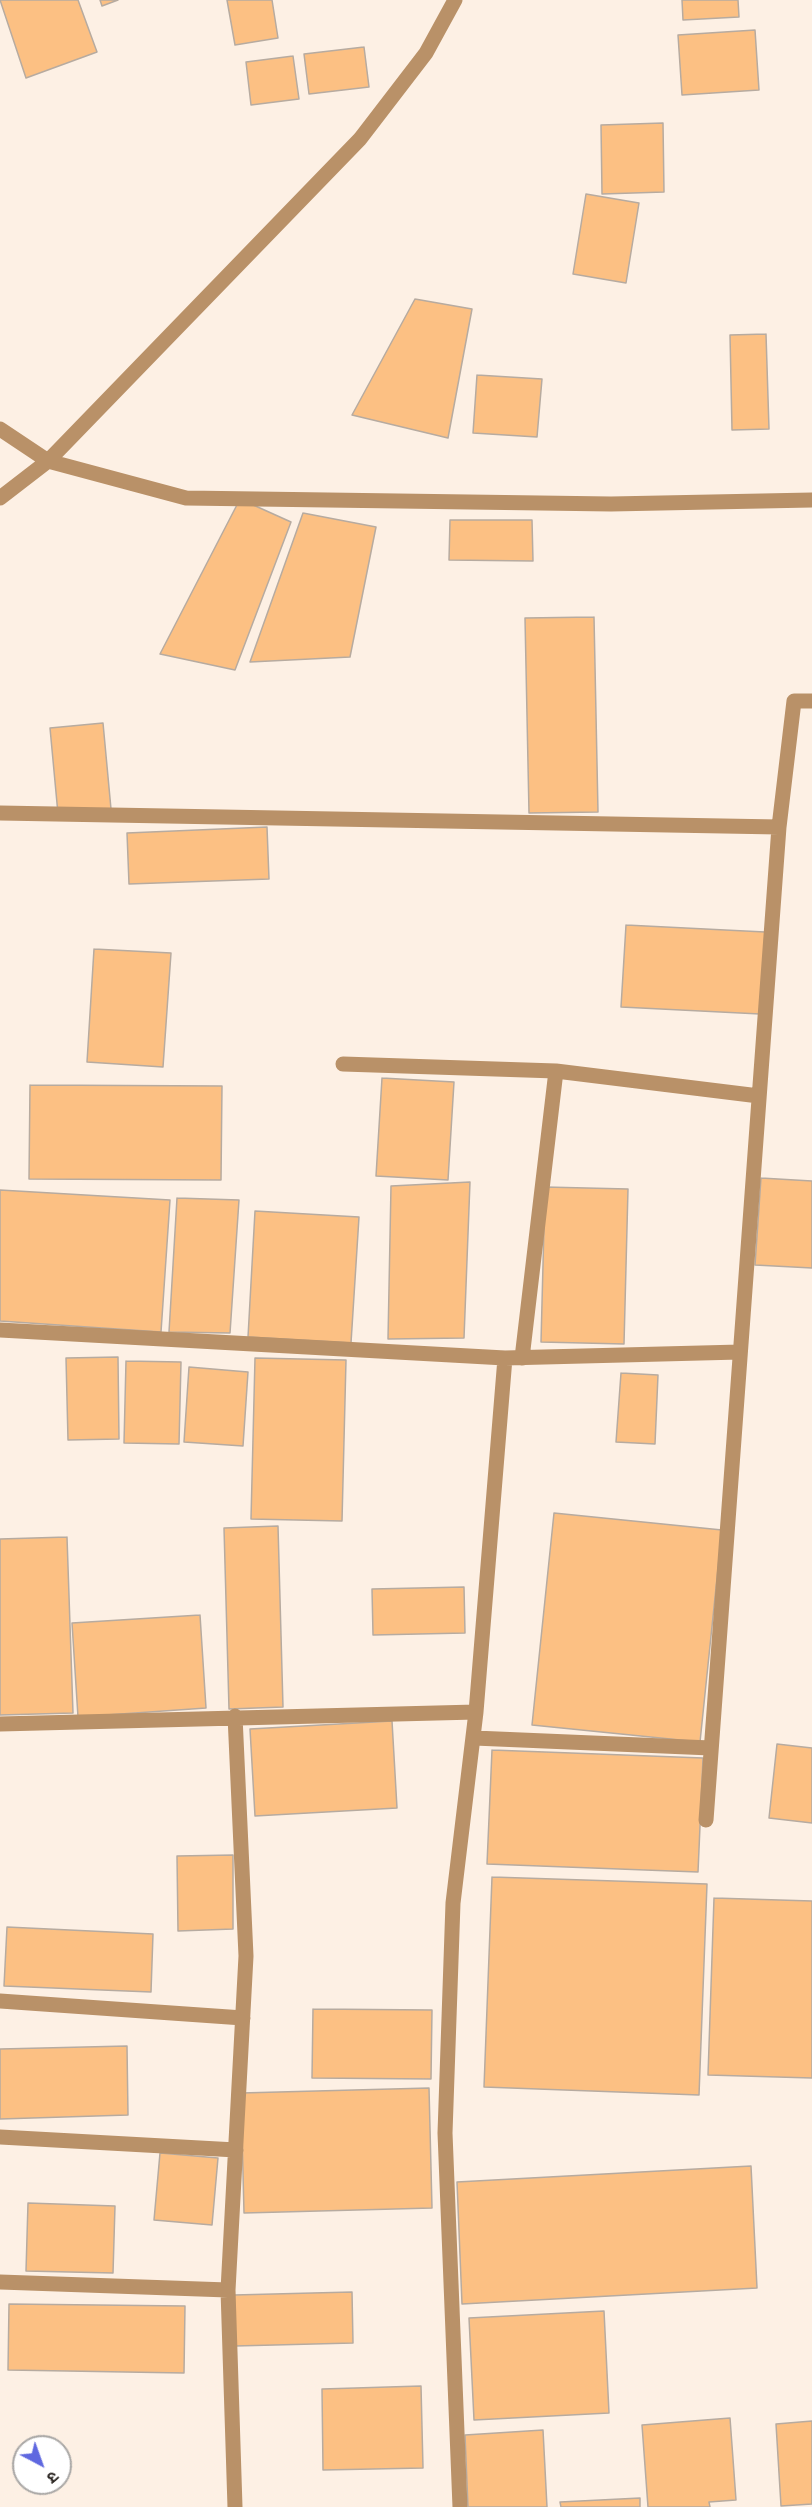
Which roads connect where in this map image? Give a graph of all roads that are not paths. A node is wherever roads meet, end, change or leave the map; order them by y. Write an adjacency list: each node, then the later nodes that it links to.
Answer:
1 (455, 0): 3 (street)
2 (0, 429): 3 (street)
3 (48, 461): 4 (street); 5 (street)
4 (0, 498)
5 (812, 500)
6 (812, 701): 8 (street)
7 (0, 813): 8 (street)
8 (779, 826): 11 (street)
9 (343, 1064): 10 (street)
10 (556, 1071): 11 (street); 15 (street)
11 (759, 1096): 13 (street)
12 (0, 1330): 14 (street)
13 (740, 1352): 15 (street); 20 (street)
14 (505, 1358): 15 (street); 16 (street)
15 (522, 1358)
16 (476, 1712): 17 (street); 19 (street)
17 (235, 1716): 18 (street); 23 (street)
18 (0, 1724)
19 (474, 1737): 20 (street); 29 (street)
20 (711, 1748): 21 (street)
21 (706, 1820)
22 (0, 2001): 23 (street)
23 (243, 2018): 25 (street)
24 (0, 2137): 25 (street)
25 (236, 2150): 27 (street)
26 (0, 2282): 27 (street)
27 (228, 2290): 28 (street)
28 (235, 2507)
29 (460, 2507)

